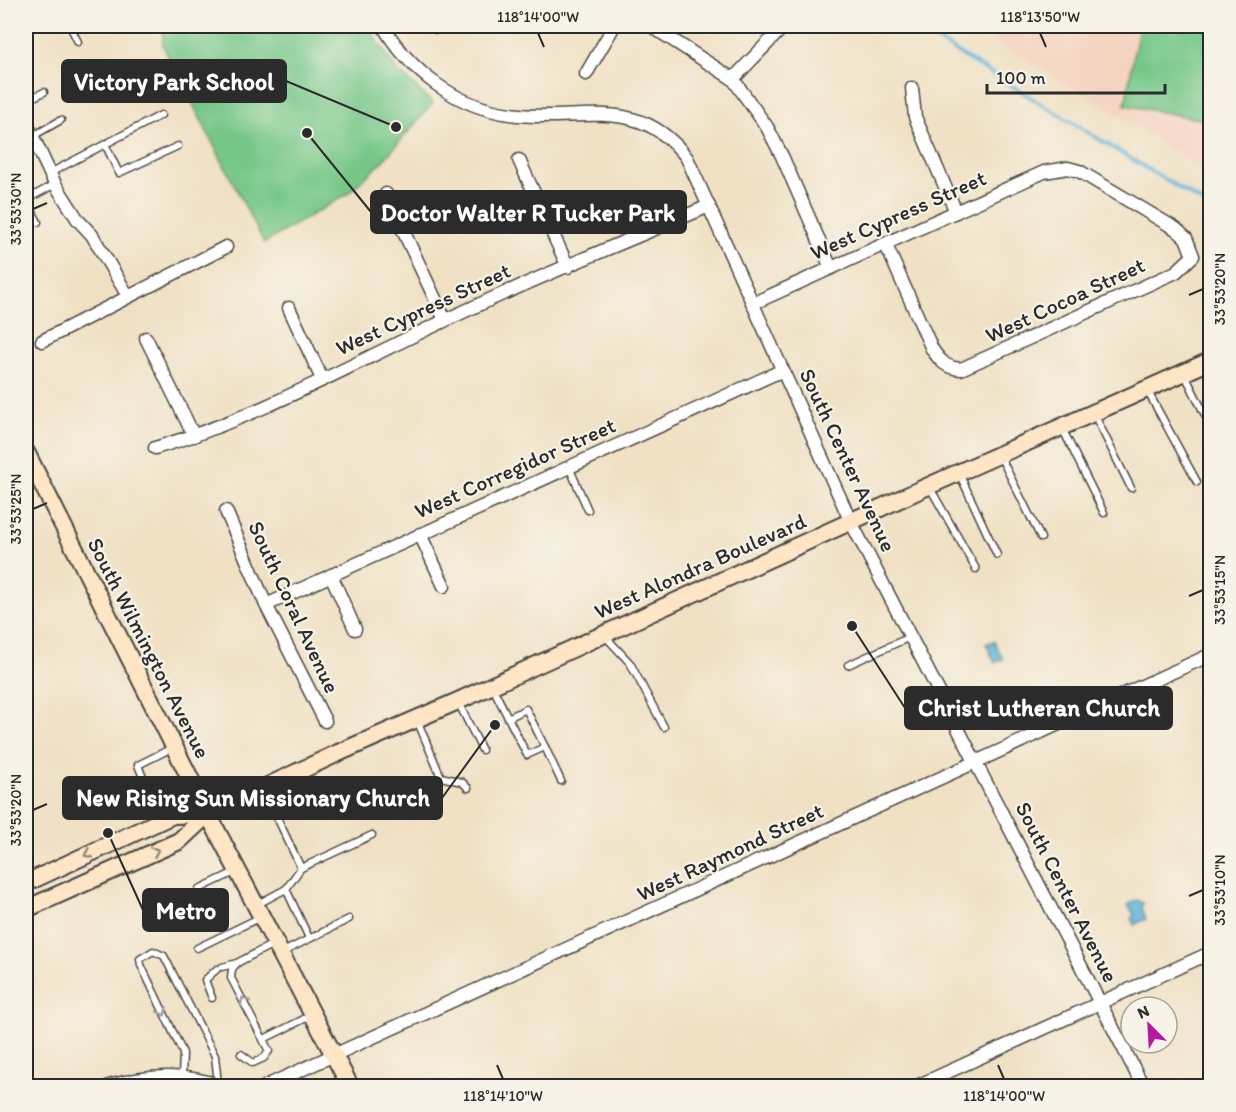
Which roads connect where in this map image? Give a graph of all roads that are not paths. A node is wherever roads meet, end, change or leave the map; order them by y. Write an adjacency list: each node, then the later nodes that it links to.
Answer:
1 (33, 26): 7 (lane)
2 (70, 26): 8 (lane)
3 (383, 26): 24 (street, South Center Avenue)
4 (614, 26): 9 (street)
5 (651, 26): 10 (street)
6 (784, 26): 10 (street)
7 (26, 27)
8 (78, 42)
9 (586, 74)
10 (733, 79): 31 (street)
11 (912, 88): 25 (street)
12 (44, 93): 13 (lane)
13 (26, 101)
14 (161, 115): 18 (lane)
15 (61, 120): 17 (lane)
16 (26, 122): 17 (street)
17 (32, 136): 21 (street)
18 (105, 144): 19 (lane); 21 (lane)
19 (178, 146)
20 (519, 160): 30 (street)
21 (52, 179): 23 (lane); 32 (street)
22 (386, 194): 35 (street)
23 (26, 200): 26 (lane)
24 (708, 206): 30 (street, West Cypress Street); 33 (street, South Center Avenue)
25 (956, 212): 27 (street, West Cypress Street); 29 (street, West Cypress Street)
26 (39, 222)
27 (886, 245): 29 (street, West Cocoa Street); 31 (street, West Cypress Street)
28 (226, 247): 32 (street)
29 (1192, 256)
30 (568, 267): 35 (street, West Cypress Street)
31 (831, 268): 33 (street, West Cypress Street)
32 (128, 296): 37 (street)
33 (754, 303): 39 (street, South Center Avenue)
34 (289, 308): 41 (street)
35 (445, 320): 41 (street, West Cypress Street)
36 (146, 338): 46 (street)
37 (42, 341)
38 (1210, 361): 40 (main road, West Alondra Boulevard)
39 (783, 370): 50 (street, West Corregidor Street); 58 (street, South Center Avenue)
40 (1184, 373): 42 (main road, West Alondra Boulevard); 44 (lane)
41 (322, 379): 46 (street, West Cypress Street)
42 (1147, 390): 43 (main road, West Alondra Boulevard); 52 (lane)
43 (1094, 413): 45 (main road, West Alondra Boulevard); 54 (lane)
44 (1210, 425)
45 (1062, 428): 49 (main road, West Alondra Boulevard); 57 (lane)
46 (194, 436): 47 (street, West Cypress Street)
47 (155, 448)
48 (26, 452): 77 (main road, South Wilmington Avenue)
49 (1000, 455): 51 (main road, West Alondra Boulevard); 60 (lane)
50 (569, 467): 55 (lane); 59 (street, West Corregidor Street)
51 (959, 473): 53 (main road, West Alondra Boulevard); 61 (lane)
52 (1197, 482)
53 (929, 486): 58 (main road, West Alondra Boulevard); 62 (lane)
54 (1131, 488)
55 (588, 510)
56 (226, 511): 65 (street, South Coral Avenue)
57 (1104, 513)
58 (851, 522): 67 (main road, West Alondra Boulevard); 68 (street, South Center Avenue)
59 (420, 534): 63 (street, West Corregidor Street); 64 (street)
60 (1041, 538)
61 (997, 555)
62 (976, 569)
63 (331, 575): 65 (street, West Corregidor Street); 66 (street)
64 (444, 586)
65 (266, 605): 75 (street, South Coral Avenue)
66 (355, 629)
67 (603, 634): 71 (main road, West Alondra Boulevard); 76 (lane)
68 (910, 636): 70 (lane); 80 (street, South Center Avenue)
69 (1210, 655): 80 (street, West Raymond Street)
70 (848, 665)
71 (491, 685): 72 (main road, West Alondra Boulevard); 73 (lane)
72 (458, 701): 74 (main road, West Alondra Boulevard); 79 (lane)
73 (508, 718): 78 (lane); 78 (lane)
74 (417, 719): 82 (main road, West Alondra Boulevard); 83 (lane)
75 (325, 721)
76 (664, 728)
77 (174, 747): 84 (main road, South Wilmington Avenue); 85 (lane)
78 (544, 747): 81 (lane)
79 (482, 750)
80 (976, 762): 101 (street, South Center Avenue); 105 (street, West Raymond Street)
81 (561, 781)
82 (264, 788): 84 (main road, West Alondra Boulevard); 87 (lane)
83 (468, 788)
84 (208, 814): 85 (main road, West Alondra Boulevard); 88 (main road, South Wilmington Avenue); 92 (main road, West Alondra Boulevard, one-way to 84)
85 (160, 821): 89 (main road, West Alondra Boulevard, one-way to 89)
86 (372, 835): 87 (lane)
87 (301, 868): 90 (lane)
88 (237, 870): 91 (lane); 93 (main road, South Wilmington Avenue)
89 (26, 883)
90 (285, 889): 93 (lane); 95 (lane)
91 (206, 902)
92 (26, 909)
93 (258, 911): 96 (lane); 97 (main road, South Wilmington Avenue)
94 (349, 919): 95 (lane)
95 (309, 938): 97 (lane)
96 (197, 948)
97 (278, 948): 99 (lane); 102 (main road, South Wilmington Avenue)
98 (1210, 953): 101 (street)
99 (237, 963): 100 (lane); 103 (lane, one-way to 99)
100 (212, 998)
101 (1100, 1003): 111 (street); 112 (street, South Center Avenue)
102 (313, 1015): 103 (lane); 105 (main road, South Wilmington Avenue)
103 (264, 1038): 104 (lane)
104 (241, 1054)
105 (334, 1056): 109 (street, West Raymond Street); 110 (main road, South Wilmington Avenue)
106 (182, 1076): 107 (street); 108 (street); 108 (lane, one-way to 106)
107 (109, 1086)
108 (220, 1086)
109 (266, 1086)
110 (350, 1086)
111 (917, 1086)
112 (1143, 1086)

